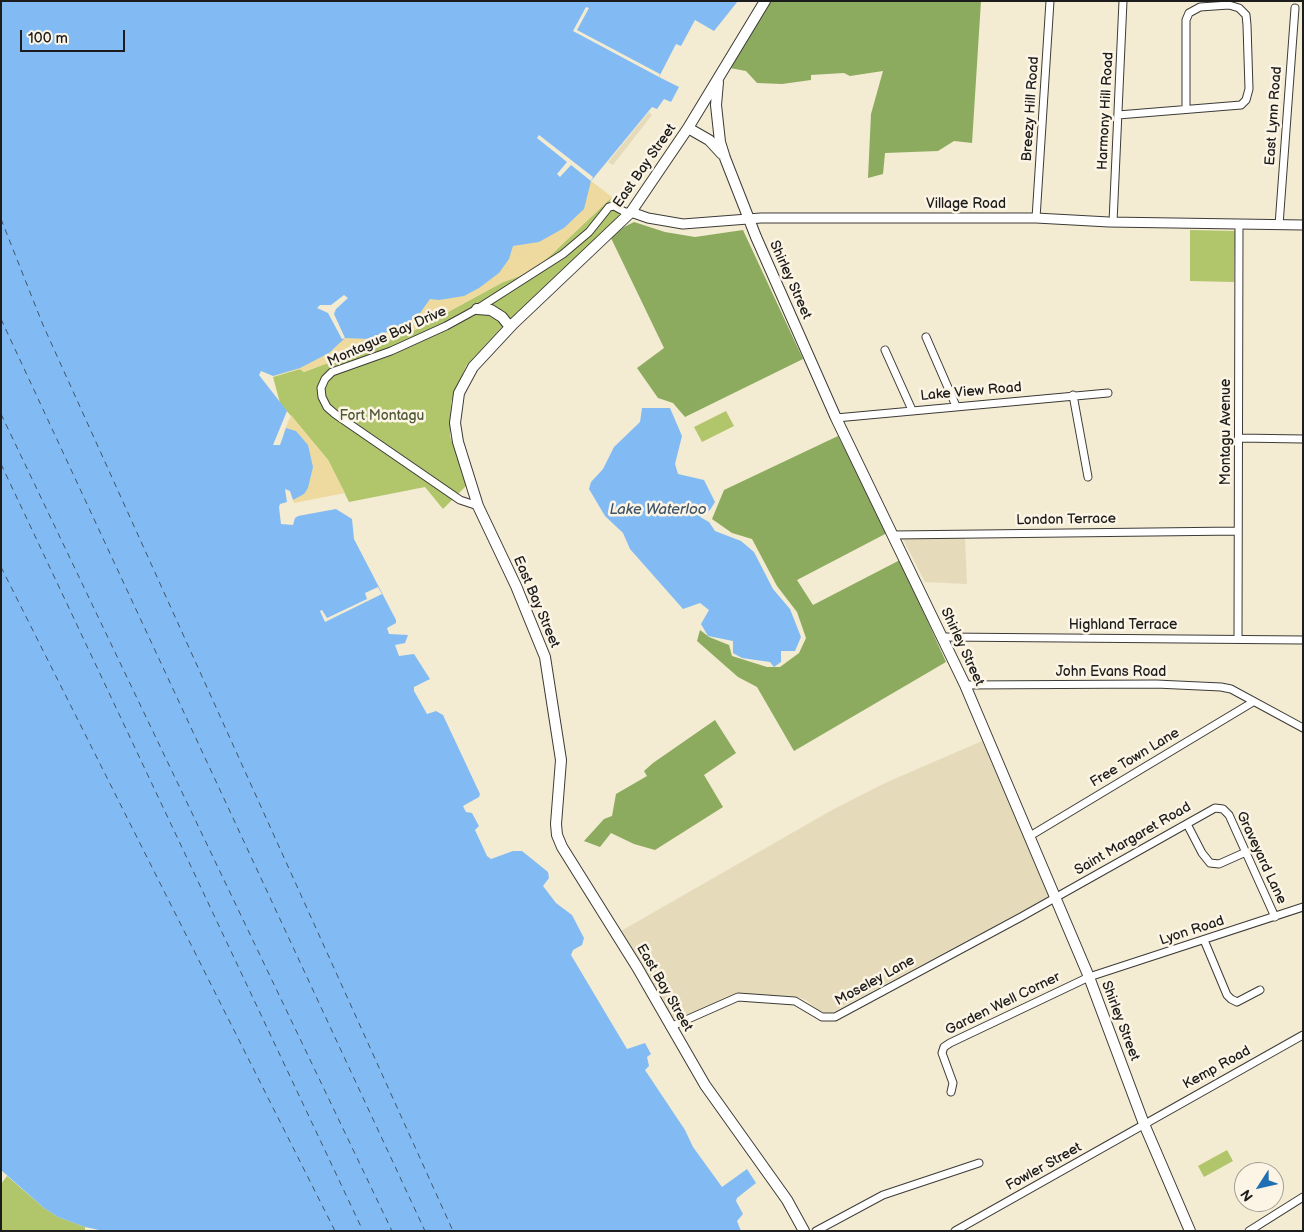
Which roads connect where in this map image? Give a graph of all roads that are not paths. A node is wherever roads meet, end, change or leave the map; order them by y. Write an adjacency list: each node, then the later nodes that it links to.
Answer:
1 (765, 1): 5 (highway, East Bay Street)
2 (1050, 1): 11 (street, Breezy Hill Road)
3 (1123, 1): 7 (street, Harmony Hill Road)
4 (1295, 8): 15 (street, East Lynn Road)
5 (719, 76): 8 (highway, East Bay Street); 9 (highway, Shirley Street)
6 (1186, 108): 6 (street); 7 (street)
7 (1118, 115): 13 (street, Harmony Hill Road)
8 (688, 128): 9 (highway); 10 (highway, East Bay Street)
9 (725, 158): 12 (highway, Shirley Street)
10 (632, 212): 12 (main road, Village Road); 17 (street, Montague Bay Drive); 18 (highway, East Bay Street)
11 (1036, 218): 12 (main road, Village Road); 13 (main road, Village Road)
12 (750, 219): 25 (highway, Shirley Street)
13 (1113, 222): 14 (main road, Village Road)
14 (1239, 225): 15 (main road, Village Road); 26 (street, Montagu Avenue)
15 (1279, 225): 16 (main road, Village Road)
16 (1303, 225)
17 (477, 309): 18 (highway); 29 (street, Montague Bay Drive)
18 (510, 327): 29 (highway, East Bay Street)
19 (926, 337): 23 (street)
20 (885, 350): 24 (street)
21 (1108, 393): 22 (street, Lake View Road)
22 (1074, 395): 23 (street, Lake View Road); 28 (street)
23 (956, 406): 24 (street, Lake View Road)
24 (912, 410): 25 (street, Lake View Road)
25 (836, 418): 31 (highway, Shirley Street)
26 (1239, 438): 27 (street); 30 (street, Montagu Avenue)
27 (1303, 439)
28 (1088, 477)
29 (478, 506): 48 (highway, East Bay Street)
30 (1238, 531): 31 (street, London Terrace); 33 (street, Montagu Avenue)
31 (894, 534): 32 (highway, Shirley Street)
32 (944, 637): 33 (street, Highland Terrace); 35 (highway, Shirley Street)
33 (1238, 638): 34 (street, Highland Terrace)
34 (1303, 640)
35 (965, 685): 36 (street, John Evans Road); 40 (highway, Shirley Street)
36 (1253, 702): 37 (street, John Evans Road); 40 (street, Free Town Lane)
37 (1303, 728)
38 (1223, 809): 39 (street, Saint Margaret Road); 41 (street, Graveyard Lane)
39 (1187, 824): 41 (street); 42 (street, Saint Margaret Road)
40 (1030, 836): 42 (highway, Shirley Street)
41 (1246, 852): 44 (street, Graveyard Lane)
42 (1056, 897): 46 (highway, Shirley Street); 48 (street, Moseley Lane)
43 (1303, 907): 44 (street, Lyon Road)
44 (1275, 917): 45 (street, Lyon Road)
45 (1204, 940): 46 (street, Lyon Road); 47 (street)
46 (1089, 977): 50 (street, Garden Well Corner); 51 (highway, Shirley Street)
47 (1260, 990)
48 (670, 1027): 55 (highway, East Bay Street)
49 (1303, 1035): 51 (street, Kemp Road)
50 (951, 1092)
51 (1144, 1124): 57 (street, Fowler Street); 58 (highway, Shirley Street)
52 (979, 1163): 56 (street)
53 (1303, 1198): 54 (street)
54 (1261, 1228): 59 (street)
55 (804, 1231)
56 (816, 1231)
57 (955, 1231)
58 (1190, 1231)
59 (1248, 1231)

